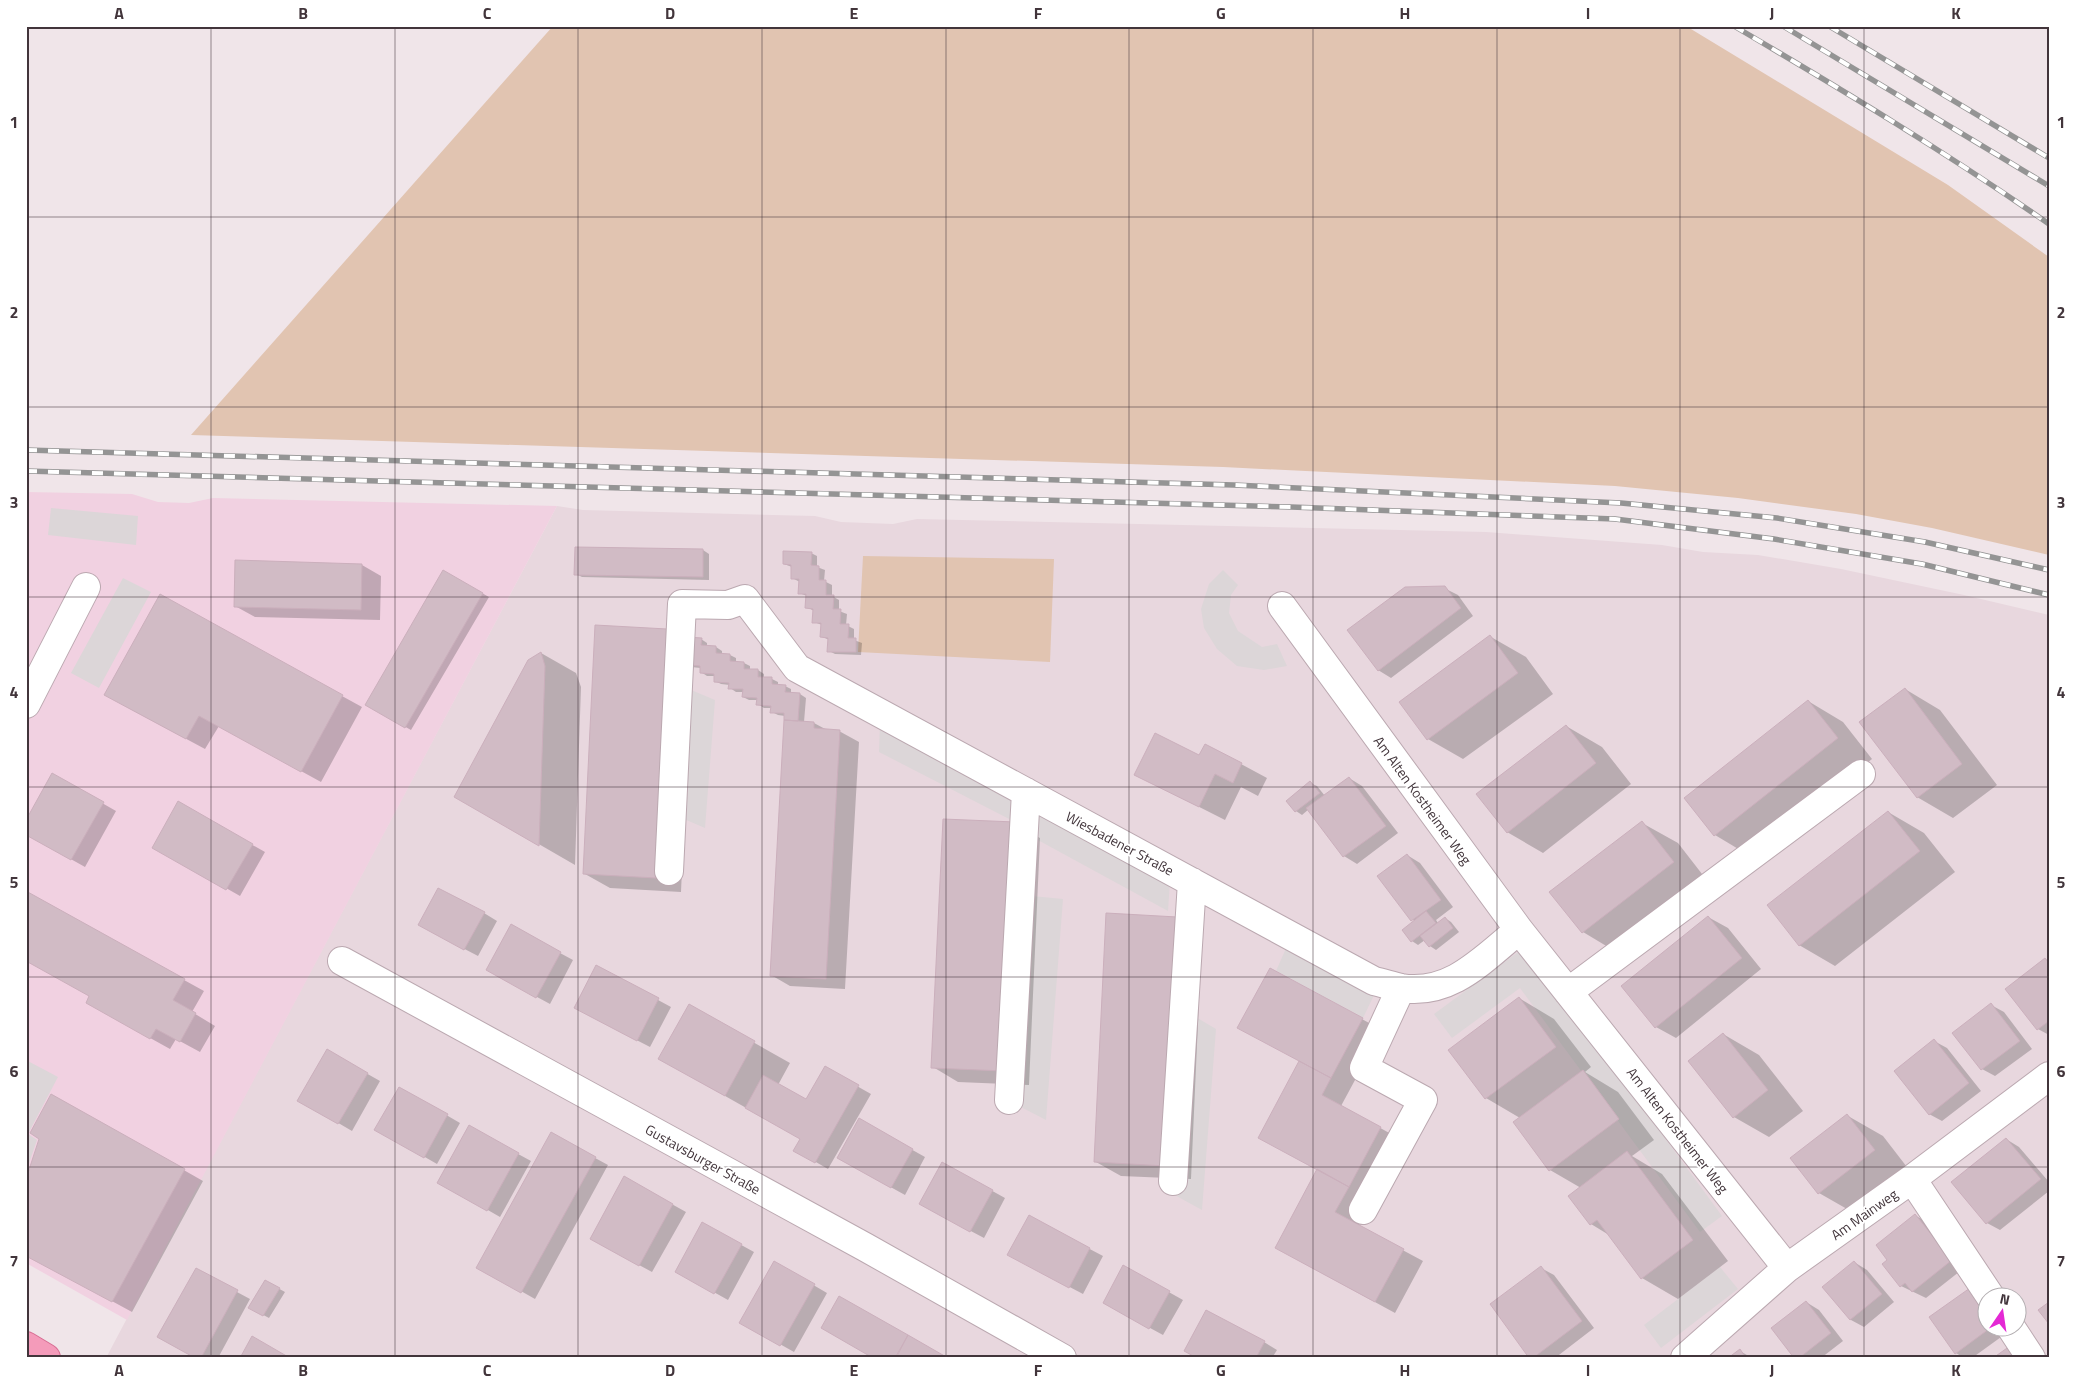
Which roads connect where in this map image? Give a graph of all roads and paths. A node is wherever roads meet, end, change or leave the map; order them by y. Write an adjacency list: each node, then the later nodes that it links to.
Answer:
1 (86, 587): 3 (street)
2 (1282, 606): 8 (street, Am Alten Kostheimer Weg)
3 (26, 704)
4 (1861, 774): 11 (street)
5 (1026, 792): 6 (street, Wiesbadener Straße); 7 (street, Wiesbadener Straße); 13 (street)
6 (669, 871)
7 (1192, 882): 10 (street, Wiesbadener Straße); 15 (street)
8 (1519, 930): 10 (street, Wiesbadener Straße); 11 (street, Am Alten Kostheimer Weg)
9 (342, 961): 22 (street, Gustavsburger Straße)
10 (1401, 988): 16 (street)
11 (1568, 992): 17 (street, Am Alten Kostheimer Weg)
12 (2049, 1076): 14 (street, Am Mainweg)
13 (1008, 1100)
14 (1912, 1180): 17 (street, Am Mainweg); 18 (street)
15 (1173, 1181)
16 (1363, 1210)
17 (1788, 1268): 23 (street, Am Mainweg)
18 (1983, 1286)
19 (2017, 1336): 24 (street)
20 (26, 1346): 21 (main road)
21 (46, 1358)
22 (1062, 1358)
23 (1685, 1358)
24 (2031, 1358)

